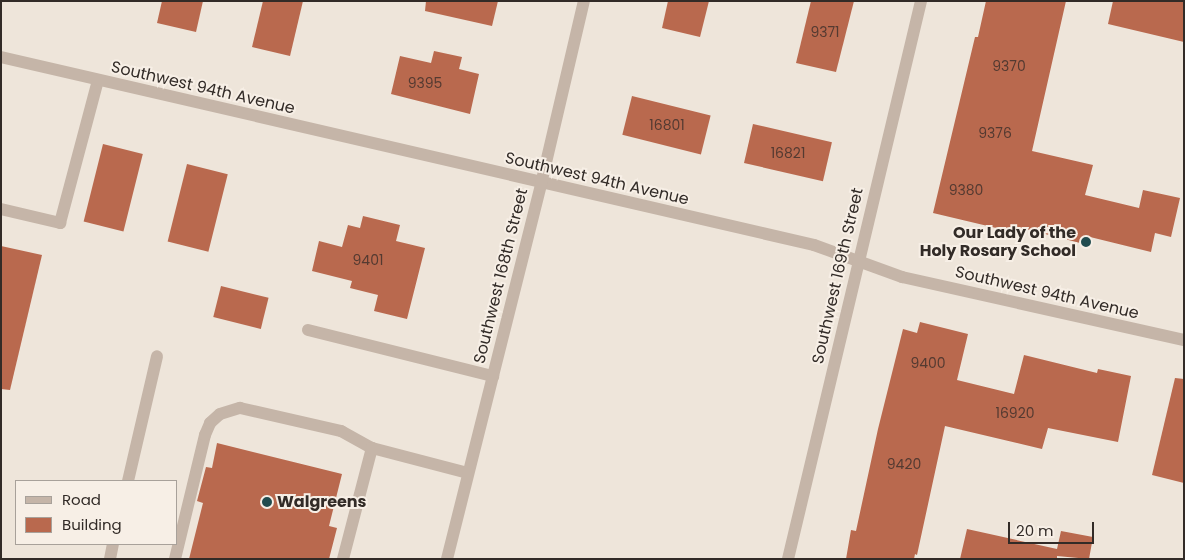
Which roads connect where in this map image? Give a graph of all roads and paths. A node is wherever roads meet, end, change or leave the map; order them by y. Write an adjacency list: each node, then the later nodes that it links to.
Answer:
1 (584, 1): 5 (street, Southwest 168th Street)
2 (921, 1): 7 (street, Southwest 169th Street)
3 (1, 57): 4 (street, Southwest 94th Avenue)
4 (98, 80): 5 (street, Southwest 94th Avenue); 6 (street)
5 (541, 184): 7 (street, Southwest 94th Avenue); 11 (street, Southwest 168th Street)
6 (1, 209)
7 (857, 262): 9 (street, Southwest 94th Avenue); 20 (street, Southwest 169th Street)
8 (308, 330): 11 (street)
9 (1184, 340)
10 (157, 356): 14 (street)
11 (493, 376): 13 (street, Southwest 168th Street)
12 (372, 448): 13 (street); 17 (street); 18 (street)
13 (468, 472): 19 (street, Southwest 168th Street)
14 (128, 480)
15 (113, 545): 16 (street)
16 (110, 559)
17 (175, 559)
18 (343, 559)
19 (447, 559)
20 (788, 559)

